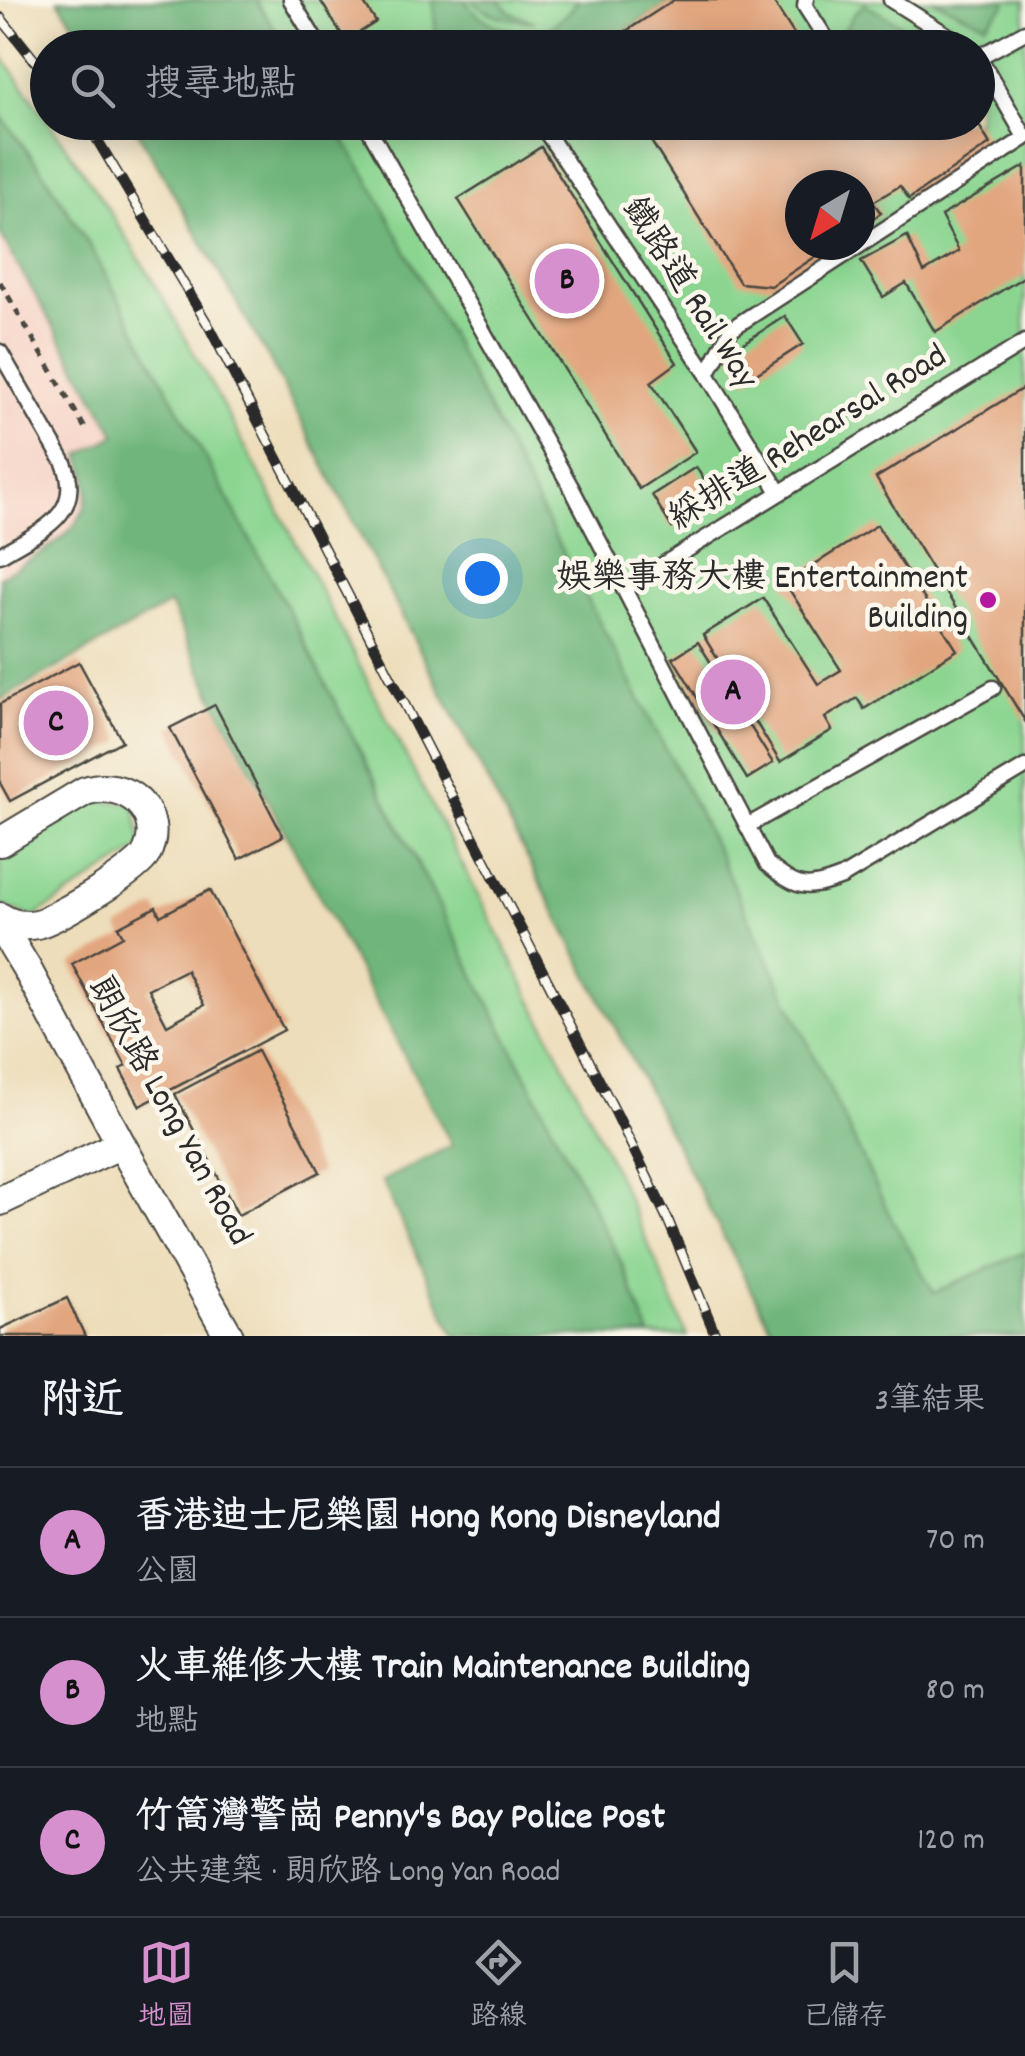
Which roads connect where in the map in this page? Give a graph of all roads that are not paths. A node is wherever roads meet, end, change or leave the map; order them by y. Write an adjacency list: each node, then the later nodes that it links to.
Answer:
1 (291, 0): 4 (lane)
2 (806, 0): 5 (lane)
3 (891, 0): 6 (lane)
4 (309, 30)
5 (820, 30)
6 (938, 30)
7 (1025, 32): 8 (lane)
8 (995, 42)
9 (995, 90): 10 (lane)
10 (1025, 137): 15 (lane)
11 (376, 140): 18 (lane)
12 (552, 140): 15 (lane, 鐵路道 Rail Way)
13 (1025, 342): 16 (lane, 綵排道 Rehearsal Road)
14 (0, 352): 17 (lane)
15 (707, 374): 16 (lane, 鐵路道 Rail Way)
16 (780, 492): 18 (lane, 綵排道 Rehearsal Road)
17 (0, 555)
18 (625, 588): 21 (lane)
19 (993, 688): 21 (lane)
20 (1025, 768): 21 (lane)
21 (747, 826)
22 (0, 842): 24 (street)
23 (0, 917): 24 (street)
24 (52, 918): 26 (street)
25 (0, 924): 26 (street, 朗欣路 Long Yan Road)
26 (27, 969): 27 (street, 朗欣路 Long Yan Road)
27 (122, 1144): 28 (street); 29 (street, 朗欣路 Long Yan Road)
28 (0, 1201)
29 (229, 1336)

